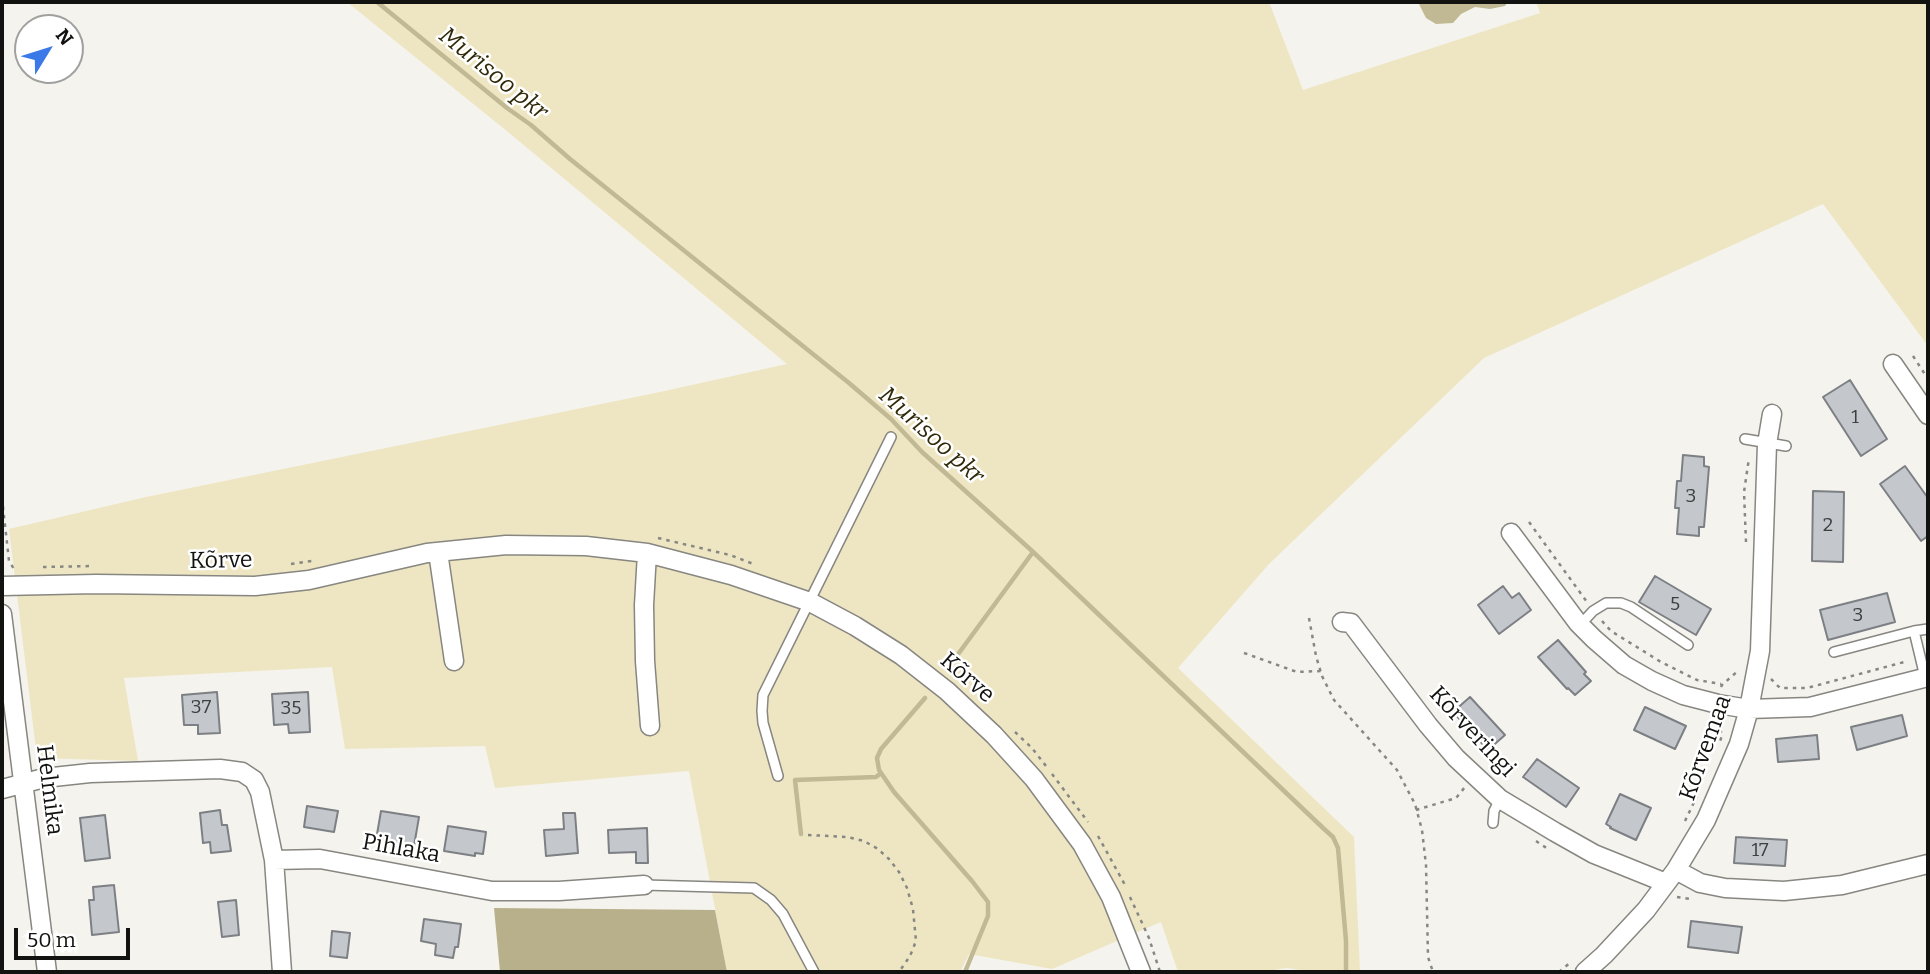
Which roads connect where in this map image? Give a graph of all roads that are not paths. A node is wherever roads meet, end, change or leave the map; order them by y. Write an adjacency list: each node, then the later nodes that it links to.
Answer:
1 (1893, 364): 3 (street)
2 (1772, 414): 5 (street, Kõrvemaa)
3 (1928, 415)
4 (891, 437): 11 (lane)
5 (1754, 441): 6 (lane); 21 (street, Kõrvemaa)
6 (1786, 446)
7 (1511, 533): 14 (street)
8 (438, 552): 9 (street, Kõrve); 10 (street, Kõrve); 19 (street)
9 (648, 553): 11 (street, Kõrve); 22 (street)
10 (2, 586)
11 (810, 603): 23 (lane); 36 (street, Kõrve)
12 (2, 614): 24 (street, Helmika)
13 (1342, 622): 26 (street, Kõrveringi)
14 (1580, 625): 17 (lane); 21 (street)
15 (1928, 629): 16 (lane)
16 (1914, 631): 18 (lane); 20 (lane)
17 (1688, 645)
18 (1834, 652)
19 (454, 661)
20 (1927, 677): 21 (street)
21 (1749, 709): 30 (street, Kõrvemaa)
22 (650, 726)
23 (778, 776)
24 (23, 784): 25 (street); 28 (street); 33 (street, Helmika)
25 (2, 789)
26 (1500, 799): 27 (lane); 30 (street, Kõrveringi)
27 (1493, 823)
28 (274, 860): 31 (street, Pihlaka); 34 (street)
29 (1928, 864): 30 (street, Kõrveringi)
30 (1671, 877): 32 (street, Kõrvemaa)
31 (644, 885): 35 (lane, Pihlaka)
32 (1580, 965)
33 (47, 972)
34 (282, 972)
35 (814, 972)
36 (1141, 972)

